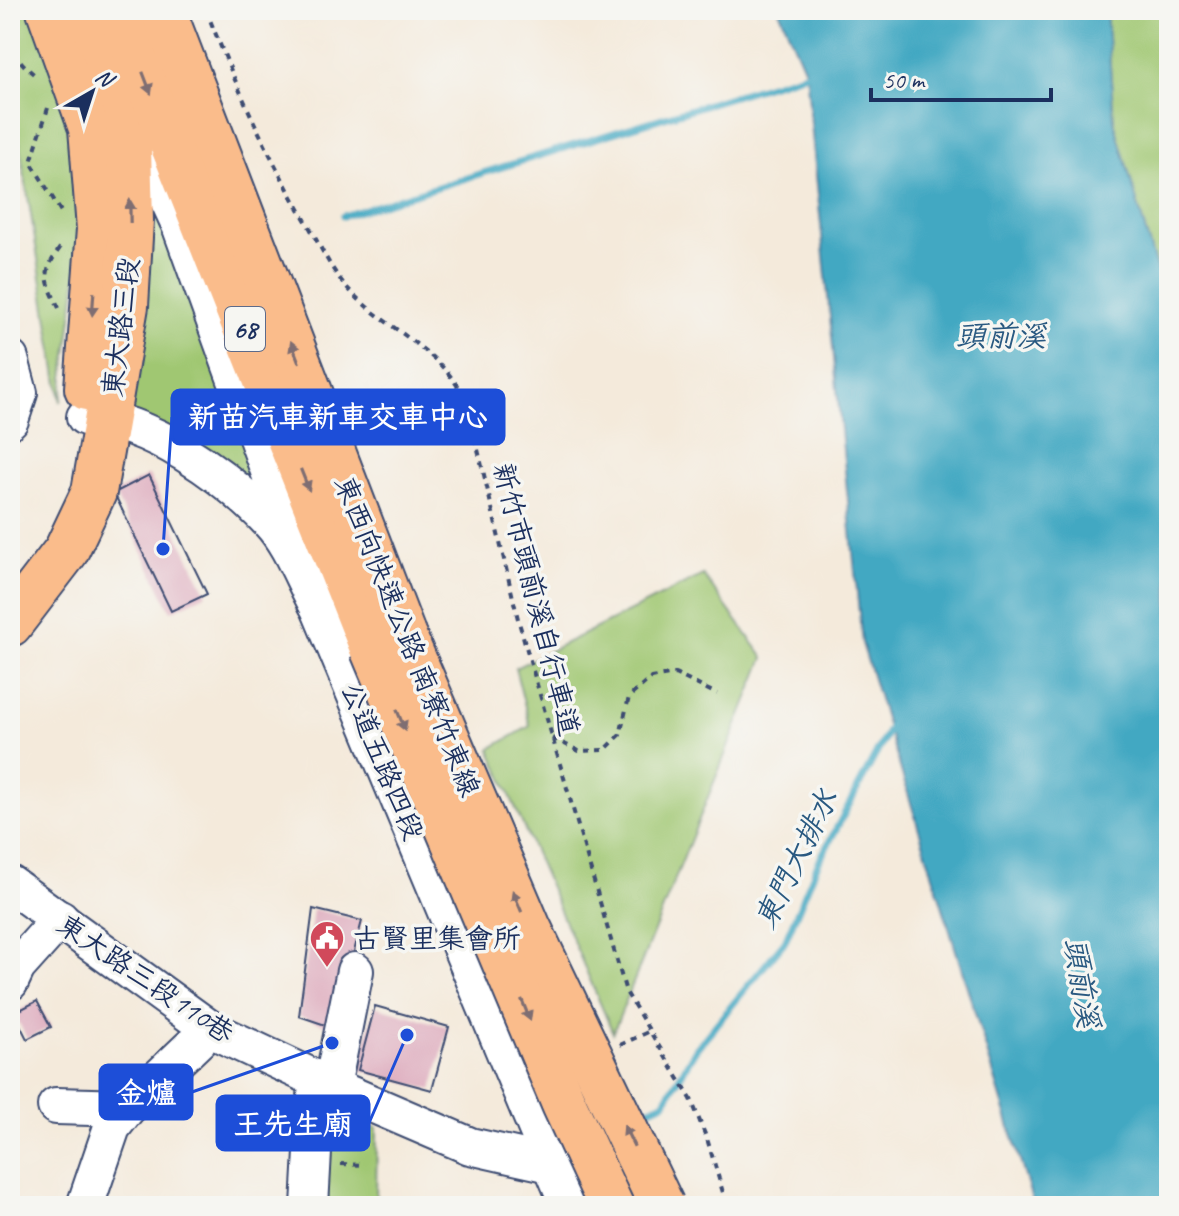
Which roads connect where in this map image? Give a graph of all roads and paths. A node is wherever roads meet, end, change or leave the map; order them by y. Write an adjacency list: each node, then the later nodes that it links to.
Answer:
1 (88, 10): 8 (main road, 東大路三段)
2 (119, 10): 18 (main road, 東西向快速公路 南寮竹東線 / 68, one-way to 18)
3 (163, 10): 18 (main road, 東西向快速公路 南寮竹東線 / 68, one-way to 3)
4 (206, 10): 20 (path, 新竹市頭前溪自行車道)
5 (35, 15): 6 (path); 13 (main road, 東大路三段, one-way to 13)
6 (45, 84)
7 (49, 97): 9 (path)
8 (128, 112): 13 (main road, 東大路三段, one-way to 8); 16 (street)
9 (67, 220)
10 (64, 242): 11 (path)
11 (63, 315)
12 (10, 359): 14 (street)
13 (97, 417): 15 (main road, 東大路三段); 16 (street, 公道五路四段); 17 (main road, 東大路三段)
14 (10, 420)
15 (10, 583)
16 (319, 608): 29 (street, 公道五路四段)
17 (10, 624)
18 (387, 641): 33 (main road, 東西向快速公路 南寮竹東線 / 68, one-way to 33, bridge); 34 (main road, 東西向快速公路 南寮竹東線 / 68, one-way to 18, bridge)
19 (717, 694): 20 (path)
20 (552, 738): 35 (path, 新竹市頭前溪自行車道)
21 (10, 884): 22 (street, 東大路三段110巷)
22 (60, 919): 24 (street); 25 (street, 東大路三段110巷)
23 (355, 971): 26 (street)
24 (10, 982)
25 (210, 1029): 26 (street, 東大路三段110巷); 28 (street)
26 (324, 1083): 29 (street, 東大路三段110巷); 31 (street)
27 (56, 1106): 28 (street)
28 (127, 1108): 30 (street)
29 (555, 1165): 32 (street, 公道五路四段)
30 (85, 1206)
31 (310, 1206)
32 (569, 1206)
33 (611, 1206)
34 (662, 1206)
35 (727, 1206)

